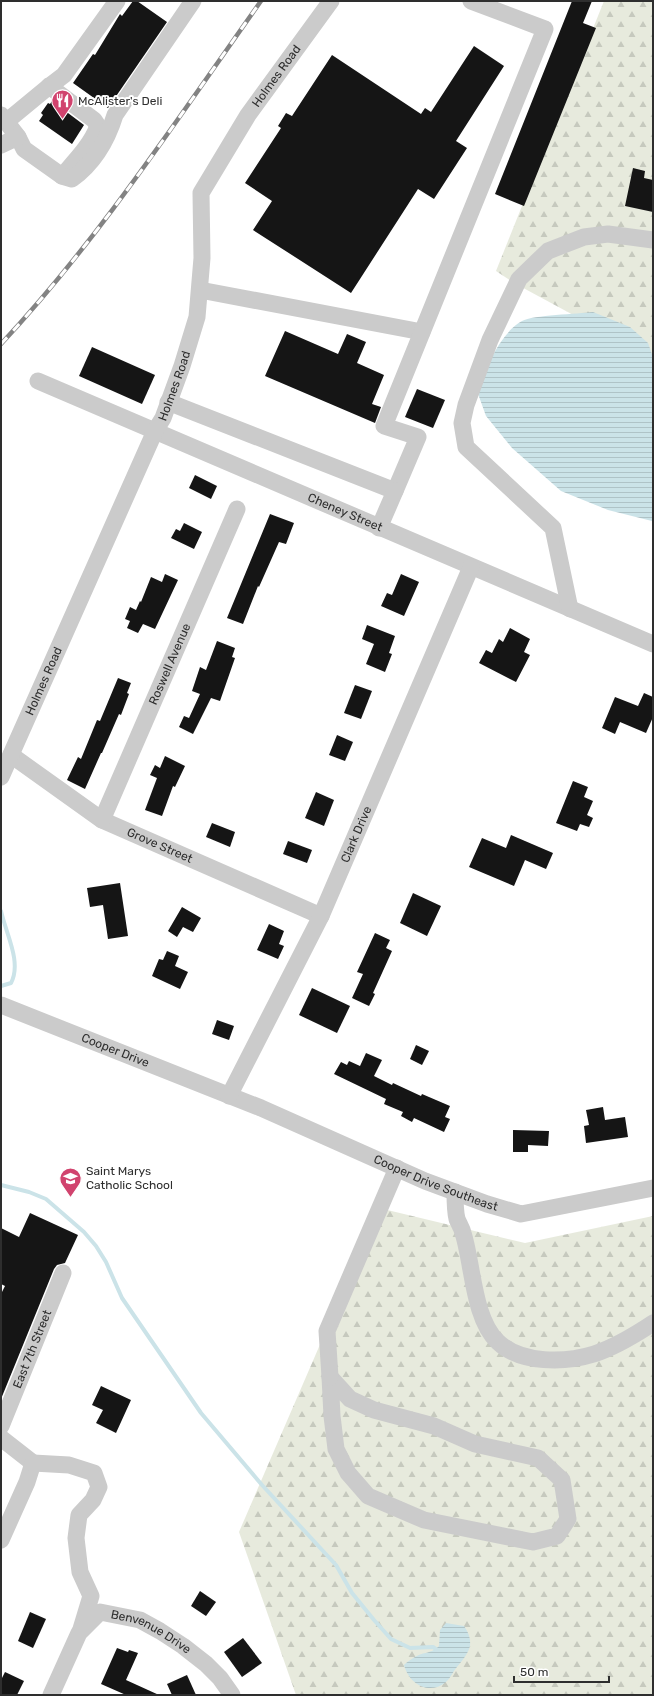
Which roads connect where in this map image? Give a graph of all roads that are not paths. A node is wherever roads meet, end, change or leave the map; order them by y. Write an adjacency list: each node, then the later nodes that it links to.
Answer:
1 (117, 1): 5 (street)
2 (193, 1): 9 (street)
3 (331, 1): 11 (street, Holmes Road)
4 (470, 1): 12 (street)
5 (49, 86): 6 (street); 9 (street)
6 (4, 118): 7 (street)
7 (18, 136): 8 (street); 9 (street)
8 (1, 145)
9 (62, 176)
10 (653, 240): 20 (street)
11 (200, 290): 12 (street); 14 (street, Holmes Road)
12 (422, 332): 16 (street)
13 (38, 381): 15 (street, Cheney Street)
14 (168, 402): 15 (street, Holmes Road); 16 (street)
15 (154, 431): 18 (street, Cheney Street); 22 (street, Holmes Road)
16 (395, 491): 18 (street)
17 (237, 509): 24 (street, Roswell Avenue)
18 (379, 528): 19 (street, Cheney Street)
19 (471, 567): 20 (street, Cheney Street); 25 (street, Clark Drive)
20 (570, 609): 21 (street, Cheney Street)
21 (653, 644)
22 (11, 756): 23 (street, Holmes Road); 24 (street, Grove Street)
23 (1, 777)
24 (102, 820): 25 (street, Grove Street)
25 (321, 916): 27 (street, Clark Drive)
26 (1, 1005): 27 (street, Cooper Drive)
27 (229, 1096): 28 (street, Cooper Drive Southeast)
28 (397, 1168): 30 (street, Cooper Drive Southeast); 33 (street)
29 (653, 1188): 30 (street, Cooper Drive Southeast)
30 (455, 1192): 32 (street)
31 (63, 1273): 34 (street, East 7th Street)
32 (653, 1323)
33 (330, 1377): 33 (street)
34 (1, 1426)
35 (1, 1438): 36 (street)
36 (33, 1463): 37 (street); 38 (street)
37 (1, 1540)
38 (80, 1633): 39 (street, Benvenue Drive); 40 (street, Benvenue Drive)
39 (51, 1695)
40 (232, 1695)

